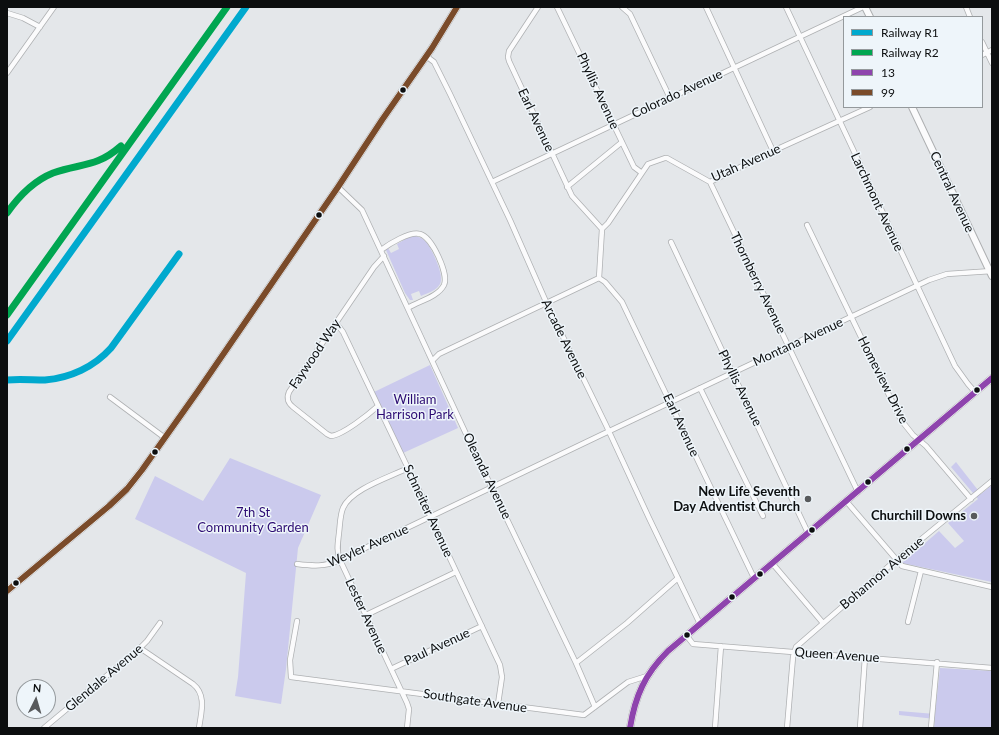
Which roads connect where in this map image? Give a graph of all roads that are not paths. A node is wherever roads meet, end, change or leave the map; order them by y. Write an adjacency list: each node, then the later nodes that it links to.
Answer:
1 (54, 7): 13 (street)
2 (457, 7): 16 (main road)
3 (538, 7): 27 (street, Earl Avenue)
4 (558, 7): 24 (street, Phyllis Avenue)
5 (622, 7): 20 (street)
6 (706, 7): 18 (street)
7 (786, 7): 14 (street, Larchmont Avenue)
8 (864, 7): 10 (street, Colorado Avenue); 11 (street)
9 (7, 13): 13 (street)
10 (845, 16)
11 (869, 16)
12 (843, 17): 14 (street, Colorado Avenue)
13 (40, 27): 19 (street)
14 (800, 37): 18 (street, Colorado Avenue); 23 (street, Larchmont Avenue)
15 (987, 52): 17 (street)
16 (426, 56): 29 (street, Arcade Avenue); 31 (main road)
17 (992, 63)
18 (734, 68): 20 (street, Colorado Avenue); 26 (street)
19 (7, 73)
20 (670, 98): 24 (street, Colorado Avenue)
21 (868, 108): 23 (street, Utah Avenue)
22 (912, 108): 38 (street, Central Avenue)
23 (839, 121): 26 (street, Utah Avenue); 40 (street, Larchmont Avenue)
24 (613, 125): 25 (street, Phyllis Avenue); 27 (street, Colorado Avenue)
25 (622, 142): 28 (street, Phyllis Avenue); 32 (street)
26 (773, 151): 30 (street, Utah Avenue)
27 (552, 154): 29 (street, Colorado Avenue); 32 (street, Earl Avenue)
28 (642, 173): 30 (street, Utah Avenue); 34 (street, Utah Avenue)
29 (492, 182): 41 (street, Arcade Avenue)
30 (710, 182): 45 (street, Thornberry Avenue)
31 (338, 187): 36 (street, Oleanda Avenue); 55 (main road)
32 (567, 187): 34 (street, Earl Avenue)
33 (807, 225): 43 (street, Homeview Drive)
34 (602, 229): 39 (street)
35 (671, 242): 47 (street, Phyllis Avenue)
36 (381, 250): 37 (street, Oleanda Avenue); 42 (street)
37 (384, 256): 42 (street, Oleanda Avenue); 44 (street, Faywood Way)
38 (991, 273): 40 (street, Montana Avenue)
39 (599, 278): 41 (street); 52 (street, Earl Avenue)
40 (917, 285): 43 (street, Montana Avenue); 50 (street, Larchmont Avenue)
41 (547, 304): 46 (street); 54 (street, Arcade Avenue)
42 (408, 308): 46 (street, Oleanda Avenue)
43 (852, 316): 45 (street, Montana Avenue); 56 (street, Homeview Drive)
44 (336, 323): 53 (street, Schneiter Avenue); 53 (street, Faywood Way)
45 (788, 346): 47 (street, Montana Avenue); 60 (street, Thornberry Avenue)
46 (433, 360): 59 (street, Oleanda Avenue)
47 (732, 373): 49 (street, Montana Avenue); 65 (street, Phyllis Avenue)
48 (991, 382): 50 (main road)
49 (700, 388): 52 (street, Montana Avenue); 63 (street)
50 (975, 392): 56 (main road)
51 (110, 398): 55 (street)
52 (670, 402): 54 (street, Montana Avenue); 73 (street, Earl Avenue)
53 (378, 406): 57 (street, Schneiter Avenue)
54 (609, 431): 59 (street, Weyler Avenue); 72 (street, Arcade Avenue)
55 (165, 438): 75 (main road)
56 (919, 440): 60 (main road); 61 (street, Homeview Drive)
57 (408, 468): 64 (street, Schneiter Avenue); 66 (street, Lester Avenue)
58 (992, 481): 61 (street, Bohannon Avenue)
59 (493, 487): 64 (street, Weyler Avenue); 89 (street, Oleanda Avenue)
60 (858, 492): 62 (main road)
61 (971, 499): 67 (street, Bohannon Avenue)
62 (846, 501): 65 (main road); 67 (street)
63 (763, 516)
64 (431, 517): 66 (street, Weyler Avenue); 71 (street, Schneiter Avenue)
65 (808, 533): 69 (main road)
66 (340, 560): 68 (street, Weyler Avenue); 76 (street, Lester Avenue)
67 (896, 560): 70 (street); 80 (street, Bohannon Avenue)
68 (297, 564)
69 (772, 564): 73 (main road); 80 (street)
70 (921, 570): 74 (street); 78 (street)
71 (456, 572): 76 (street); 82 (street, Schneiter Avenue)
72 (678, 578): 81 (street, Arcade Avenue); 89 (street)
73 (754, 578): 81 (main road)
74 (992, 587)
75 (7, 590)
76 (366, 615): 91 (street, Lester Avenue)
77 (297, 621): 93 (street, Southgate Avenue)
78 (908, 622)
79 (160, 623): 85 (street, Glendale Avenue)
80 (823, 623): 86 (street, Bohannon Avenue)
81 (700, 624): 83 (main road)
82 (482, 626): 91 (street, Paul Avenue); 94 (street, Schneiter Avenue)
83 (686, 636): 84 (street, Queen Avenue); 92 (main road)
84 (721, 646): 86 (street, Queen Avenue); 100 (street)
85 (140, 648): 96 (street, Glendale Avenue); 97 (street)
86 (794, 652): 87 (street, Queen Avenue); 101 (street)
87 (865, 657): 88 (street, Queen Avenue); 102 (street)
88 (937, 662): 90 (street, Queen Avenue); 103 (street)
89 (576, 663): 95 (street, Oleanda Avenue)
90 (992, 668)
91 (391, 669): 93 (street, Lester Avenue)
92 (647, 676): 95 (street, Southgate Avenue); 99 (main road)
93 (401, 691): 94 (street, Southgate Avenue); 98 (street, Lester Avenue)
94 (498, 704): 95 (street, Southgate Avenue)
95 (595, 708)
96 (44, 728)
97 (199, 728)
98 (406, 728)
99 (630, 728)
100 (715, 728)
101 (787, 728)
102 (860, 728)
103 (931, 728)

